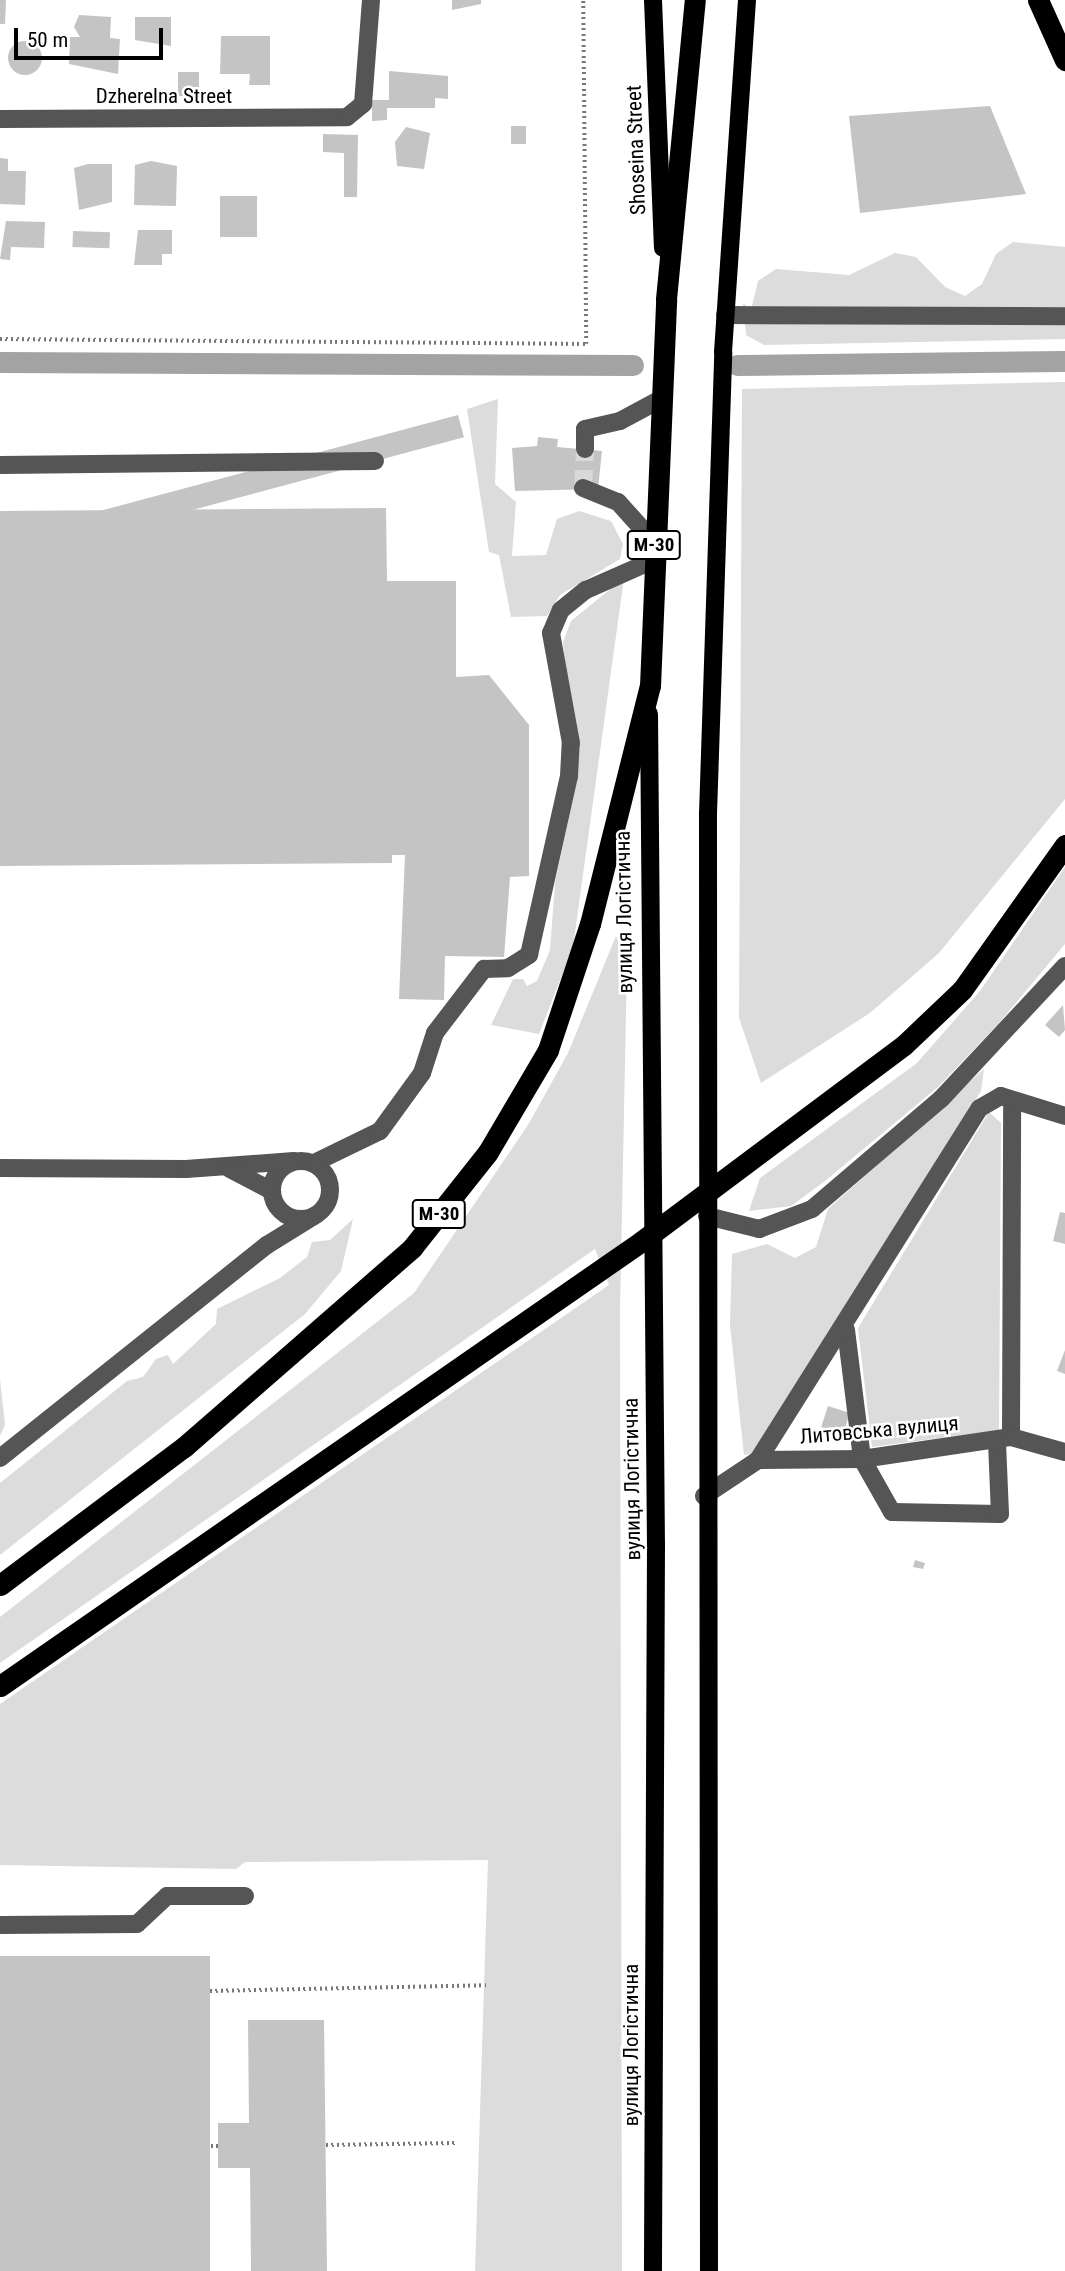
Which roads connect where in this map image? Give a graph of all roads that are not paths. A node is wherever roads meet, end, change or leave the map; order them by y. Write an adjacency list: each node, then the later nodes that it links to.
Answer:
1 (371, 0): 7 (street, Dzherelna Street)
2 (653, 0): 8 (main road, Shoseina Street)
3 (695, 0): 8 (highway, М-30)
4 (747, 0): 9 (main road)
5 (1038, 0): 6 (highway)
6 (1065, 60)
7 (0, 119)
8 (666, 299): 11 (highway, М-30)
9 (725, 315): 10 (street); 28 (main road)
10 (1065, 316)
11 (661, 402): 12 (street); 16 (highway, М-30)
12 (585, 449)
13 (375, 461): 14 (street)
14 (0, 465)
15 (583, 488): 16 (street)
16 (654, 551): 17 (highway, М-30); 23 (street)
17 (650, 686): 37 (highway, М-30); 41 (main road, вулиця Логістична)
18 (1065, 845): 38 (highway)
19 (1065, 966): 28 (street)
20 (1012, 1101): 21 (street); 30 (street); 31 (street)
21 (1065, 1116)
22 (294, 1161): 23 (street); 25 (street); 26 (street)
23 (314, 1163): 27 (street)
24 (0, 1168): 25 (street)
25 (227, 1168): 26 (street)
26 (273, 1196): 27 (street); 29 (street)
27 (314, 1216): 29 (street)
28 (706, 1216): 36 (main road)
29 (267, 1245): 33 (street)
30 (846, 1330): 34 (street); 35 (street)
31 (1004, 1440): 32 (street, Литовська вулиця); 34 (street, Литовська вулиця); 34 (street)
32 (1065, 1452)
33 (0, 1458)
34 (862, 1459): 35 (street, Литовська вулиця)
35 (758, 1461): 36 (street)
36 (704, 1496): 42 (main road)
37 (0, 1585)
38 (0, 1686)
39 (245, 1896): 40 (street)
40 (0, 1925)
41 (653, 2271)
42 (709, 2271)

